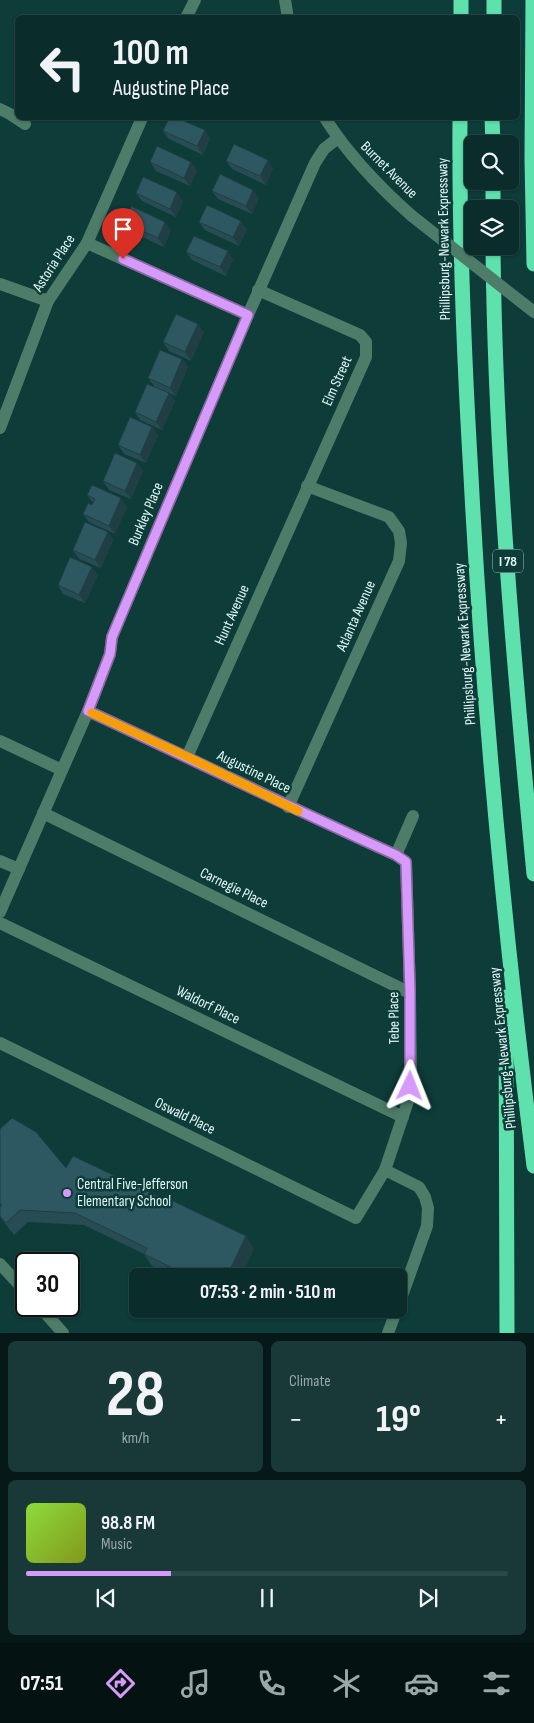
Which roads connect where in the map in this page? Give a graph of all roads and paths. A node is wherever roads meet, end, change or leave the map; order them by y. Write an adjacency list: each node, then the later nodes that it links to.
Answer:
1 (195, 0): 6 (street)
2 (285, 0): 7 (street)
3 (461, 0): 8 (highway)
4 (494, 0): 9 (highway)
5 (533, 0): 22 (highway)
6 (188, 15)
7 (288, 15)
8 (461, 15)
9 (494, 15)
10 (0, 109): 11 (street)
11 (15, 117)
12 (19, 120): 17 (street)
13 (141, 120): 20 (street, Astoria Place)
14 (326, 120): 19 (street, Burnet Avenue)
15 (460, 120): 42 (highway, Phillipsburg-Newark Expressway / I 78)
16 (492, 120): 18 (highway)
17 (25, 124)
18 (493, 135)
19 (338, 138): 24 (street, Burkley Place); 26 (street, Burnet Avenue, bridge)
20 (88, 243): 25 (street, Astoria Place); 27 (street)
21 (493, 255): 40 (highway, I 78)
22 (534, 264)
23 (0, 284): 25 (street)
24 (258, 290): 27 (street, Burkley Place); 29 (street, Elm Street)
25 (48, 301): 28 (street, Astoria Place)
26 (534, 312)
27 (248, 315): 30 (street, Burkley Place)
28 (0, 428)
29 (307, 486): 32 (street, Hunt Avenue); 34 (street, Atlanta Avenue)
30 (88, 711): 32 (street, Augustine Place); 33 (street, Burkley Place)
31 (0, 741): 33 (street)
32 (188, 757): 34 (street, Augustine Place)
33 (62, 770): 35 (street, Burkley Place)
34 (288, 807): 37 (street, Augustine Place)
35 (44, 812): 39 (street, Burkley Place); 44 (street, Carnegie Place)
36 (413, 816): 37 (street)
37 (401, 858): 44 (street, Tebe Place)
38 (0, 861): 39 (street)
39 (19, 869): 41 (street, Burkley Place)
40 (534, 874)
41 (0, 912)
42 (505, 912): 47 (highway, Phillipsburg-Newark Expressway / I 78); 57 (highway)
43 (0, 923): 46 (street, Waldorf Place)
44 (410, 992): 46 (street, Tebe Place)
45 (0, 1043): 49 (street, Oswald Place)
46 (403, 1117): 48 (street, Tebe Place)
47 (534, 1166)
48 (385, 1170): 49 (street, Tebe Place); 52 (street)
49 (356, 1218)
50 (0, 1264): 51 (street)
51 (15, 1280)
52 (407, 1281)
53 (49, 1317): 55 (street)
54 (393, 1318): 56 (street)
55 (63, 1333)
56 (388, 1333)
57 (507, 1333)

